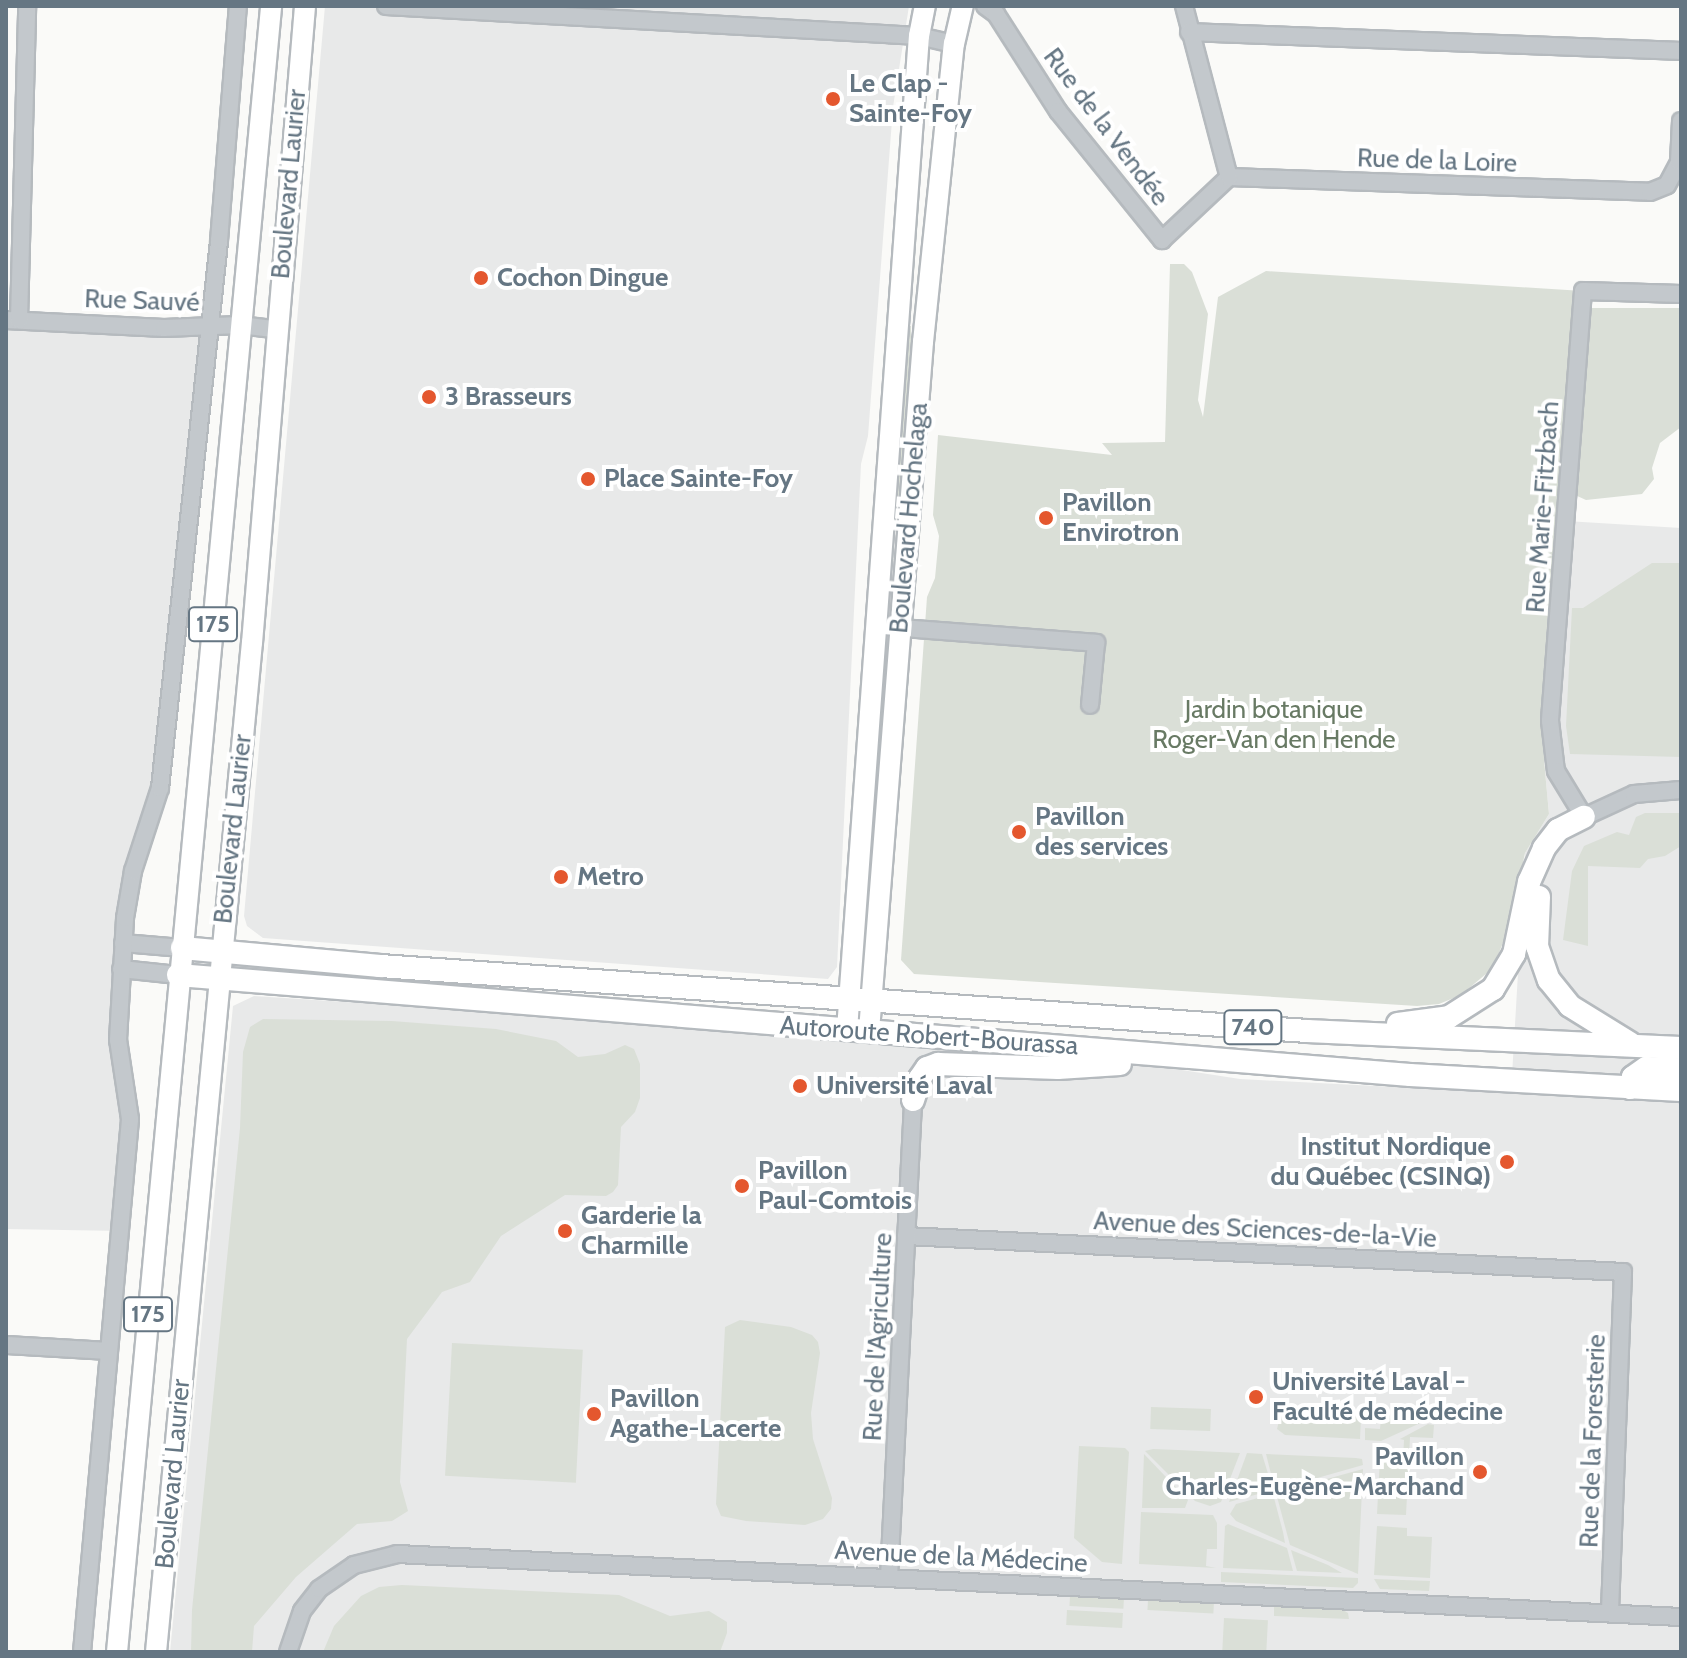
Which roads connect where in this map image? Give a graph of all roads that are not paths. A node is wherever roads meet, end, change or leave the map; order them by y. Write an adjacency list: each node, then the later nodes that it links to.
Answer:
1 (27, 6): 17 (street)
2 (238, 6): 19 (street)
3 (271, 6): 18 (main road, Boulevard Laurier / 175)
4 (305, 6): 20 (main road, Boulevard Laurier / 175)
5 (386, 6): 11 (street)
6 (925, 6): 11 (main road, Boulevard Hochelaga)
7 (963, 6): 12 (main road, Boulevard Hochelaga)
8 (985, 6): 15 (street, Rue de la Vendée)
9 (1184, 6): 10 (street)
10 (1189, 32): 13 (street); 15 (street)
11 (919, 36): 12 (street); 21 (main road, Boulevard Hochelaga)
12 (954, 44): 22 (main road, Boulevard Hochelaga)
13 (1681, 51)
14 (1681, 121): 15 (street, Rue de la Loire)
15 (1229, 177)
16 (1681, 294): 25 (street, Rue Marie-Fitzbach)
17 (12, 320): 19 (street, Rue Sauvé)
18 (240, 325): 19 (street, Rue Sauvé); 20 (street, Rue Sauvé); 27 (main road, Boulevard Laurier / 175)
19 (208, 328): 26 (street)
20 (275, 329): 28 (main road, Boulevard Laurier / 175)
21 (876, 626): 22 (street); 32 (main road, Boulevard Hochelaga)
22 (901, 627): 23 (street); 33 (main road, Boulevard Hochelaga)
23 (1090, 705)
24 (1681, 790): 25 (street)
25 (1584, 817): 35 (highway); 36 (highway)
26 (123, 943): 27 (street, Boulevard Laurier); 29 (street)
27 (182, 948): 28 (highway, Autoroute Robert-Bourassa); 30 (main road, Boulevard Laurier / 175)
28 (222, 952): 31 (main road, Boulevard Laurier / 175); 32 (highway, Autoroute Robert-Bourassa)
29 (121, 969): 30 (street); 46 (street)
30 (178, 975): 31 (highway, Autoroute Robert-Bourassa); 52 (main road, Boulevard Laurier / 175)
31 (219, 980): 34 (highway, Autoroute Robert-Bourassa); 47 (main road, Boulevard Laurier / 175)
32 (848, 997): 33 (highway, Autoroute Robert-Bourassa / 740); 34 (main road, Boulevard Hochelaga)
33 (872, 998): 34 (main road, Boulevard Hochelaga); 35 (highway, Autoroute Robert-Bourassa / 740)
34 (858, 1030): 38 (highway, Autoroute Robert-Bourassa / 740)
35 (1307, 1031): 36 (highway, Autoroute Robert-Bourassa / 740)
36 (1635, 1046): 37 (highway, Autoroute Robert-Bourassa / 740)
37 (1681, 1048)
38 (1321, 1068): 40 (highway, Autoroute Robert-Bourassa / 740); 42 (highway)
39 (1681, 1069): 40 (highway)
40 (1630, 1088): 41 (highway, Autoroute Robert-Bourassa / 740)
41 (1681, 1090)
42 (913, 1100): 43 (street, Rue de l'Agriculture)
43 (906, 1236): 44 (street, Avenue des Sciences-de-la-Vie); 48 (street, Rue de l'Agriculture)
44 (1623, 1272): 49 (street, Rue de la Foresterie)
45 (6, 1345): 46 (street)
46 (109, 1351): 51 (street)
47 (165, 1564): 53 (main road, Boulevard Laurier / 175); 54 (main road)
48 (889, 1577): 49 (street, Avenue de la Médecine); 55 (street, Avenue de la Médecine)
49 (1610, 1612): 50 (street, Avenue de la Médecine)
50 (1681, 1617)
51 (82, 1652)
52 (117, 1652)
53 (156, 1652)
54 (170, 1652)
55 (288, 1652)

